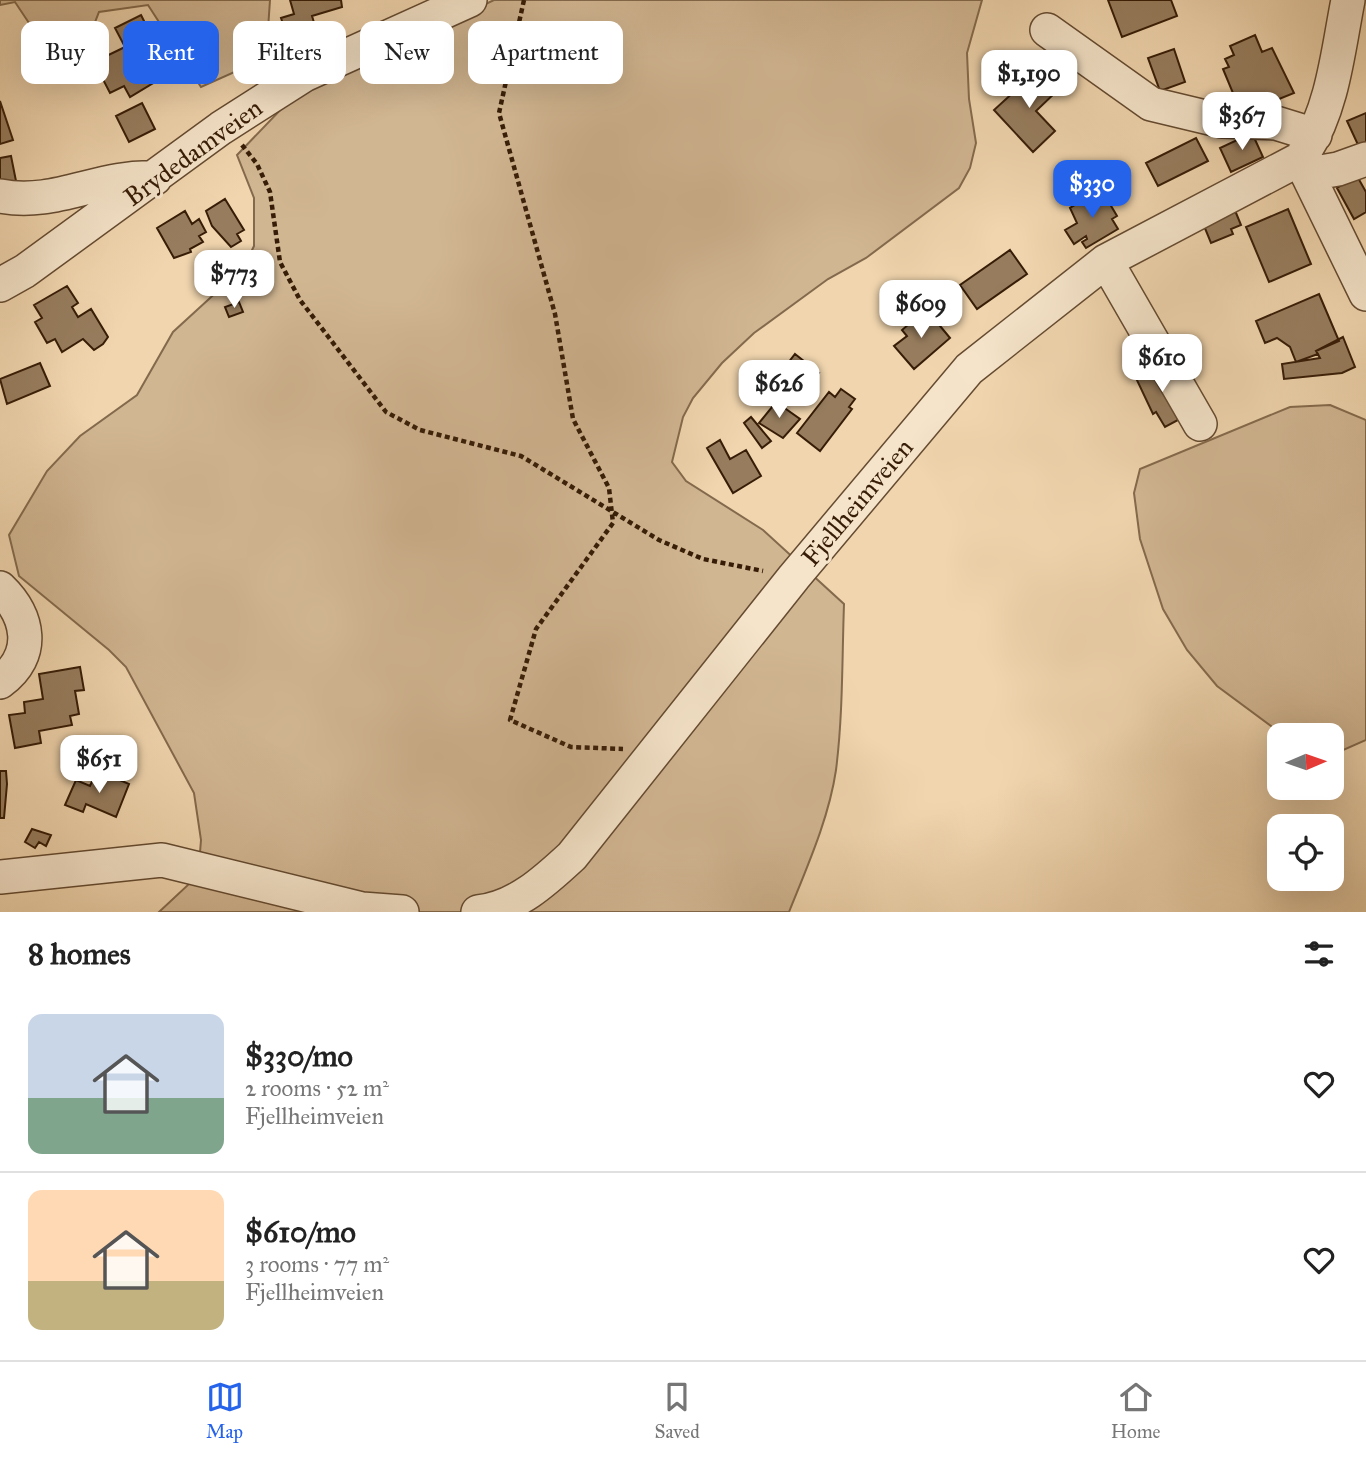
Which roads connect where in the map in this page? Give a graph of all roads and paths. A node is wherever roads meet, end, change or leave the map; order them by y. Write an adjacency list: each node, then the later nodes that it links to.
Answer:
1 (524, 0): 17 (path)
2 (1348, 0): 6 (street)
3 (462, 2): 5 (street, Brydedamveien)
4 (1047, 30): 6 (street)
5 (227, 125): 8 (street, Brydedamveien); 14 (path)
6 (1308, 156): 7 (street); 10 (street, Fjellheimveien); 12 (street)
7 (1366, 159)
8 (155, 177): 9 (street); 11 (street, Brydedamveien)
9 (0, 196)
10 (1106, 261): 13 (street); 14 (street, Fjellheimveien)
11 (0, 285)
12 (1366, 294)
13 (1200, 424)
14 (794, 577): 17 (street, Fjellheimveien)
15 (0, 588): 16 (street)
16 (0, 682)
17 (655, 750): 20 (street, Fjellheimveien)
18 (0, 877): 19 (street)
19 (402, 912)
20 (481, 912)

